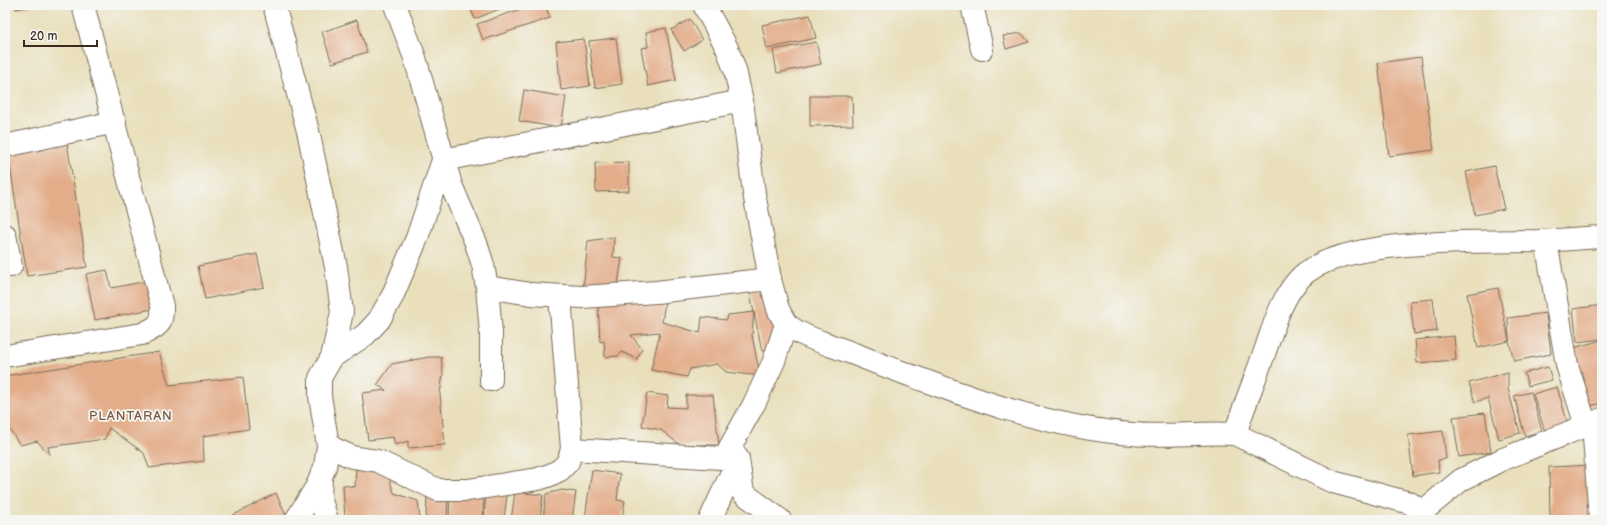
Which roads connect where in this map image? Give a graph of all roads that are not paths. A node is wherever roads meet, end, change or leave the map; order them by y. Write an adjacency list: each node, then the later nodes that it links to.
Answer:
1 (83, 5): 8 (street)
2 (274, 5): 20 (street)
3 (395, 5): 10 (street)
4 (704, 5): 7 (street)
5 (972, 5): 6 (street)
6 (982, 49)
7 (742, 101): 10 (street); 15 (street)
8 (115, 122): 9 (street); 19 (street)
9 (5, 146)
10 (443, 160): 16 (street); 20 (street)
11 (5, 235): 14 (street)
12 (1602, 237): 13 (street)
13 (1546, 241): 22 (street); 23 (street)
14 (10, 266)
15 (770, 278): 17 (street); 18 (street)
16 (487, 287): 17 (street); 21 (street)
17 (560, 296): 25 (street)
18 (786, 324): 23 (street); 26 (street)
19 (5, 356)
20 (332, 357): 24 (street)
21 (491, 380)
22 (1594, 422): 28 (street); 33 (street)
23 (1235, 434): 28 (street)
24 (328, 446): 25 (street); 27 (street)
25 (572, 449): 26 (street)
26 (738, 459): 31 (street); 32 (street)
27 (321, 478): 29 (street); 30 (street)
28 (1423, 516)
29 (296, 520)
30 (327, 520)
31 (710, 520)
32 (780, 520)
33 (1600, 520)

